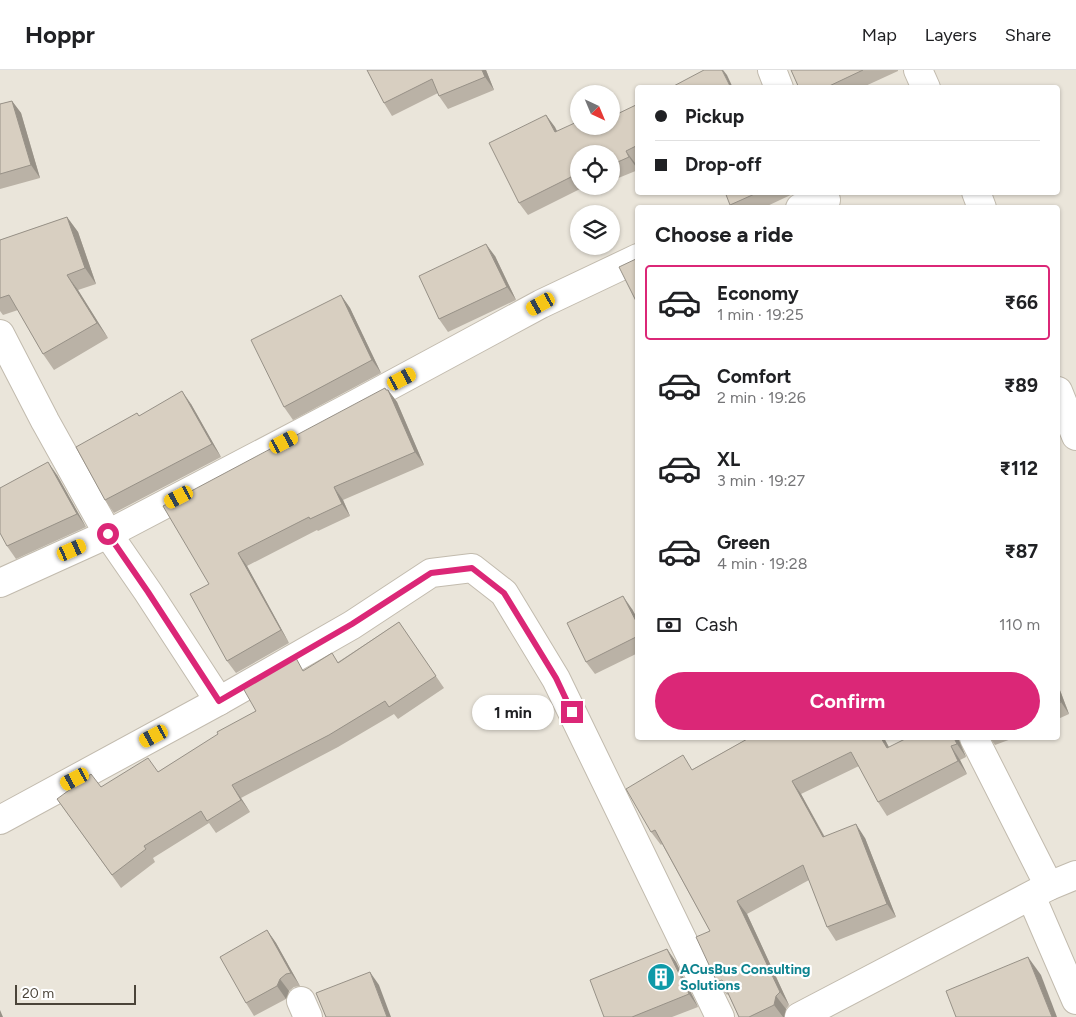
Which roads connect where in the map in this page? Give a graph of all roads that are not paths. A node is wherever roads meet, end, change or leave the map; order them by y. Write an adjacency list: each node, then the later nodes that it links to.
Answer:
1 (772, 70): 3 (street)
2 (918, 70): 4 (street)
3 (778, 85)
4 (925, 85)
5 (825, 200): 6 (street)
6 (809, 205)
7 (635, 259): 11 (street)
8 (0, 334): 11 (street)
9 (1060, 396): 10 (street)
10 (1076, 436)
11 (108, 534): 12 (street); 13 (street)
12 (0, 583)
13 (219, 701): 15 (street); 19 (street)
14 (975, 740): 17 (street)
15 (0, 820)
16 (1076, 875): 17 (street)
17 (1040, 891): 18 (street); 20 (street)
18 (1076, 1000)
19 (720, 1017)
20 (799, 1017)

